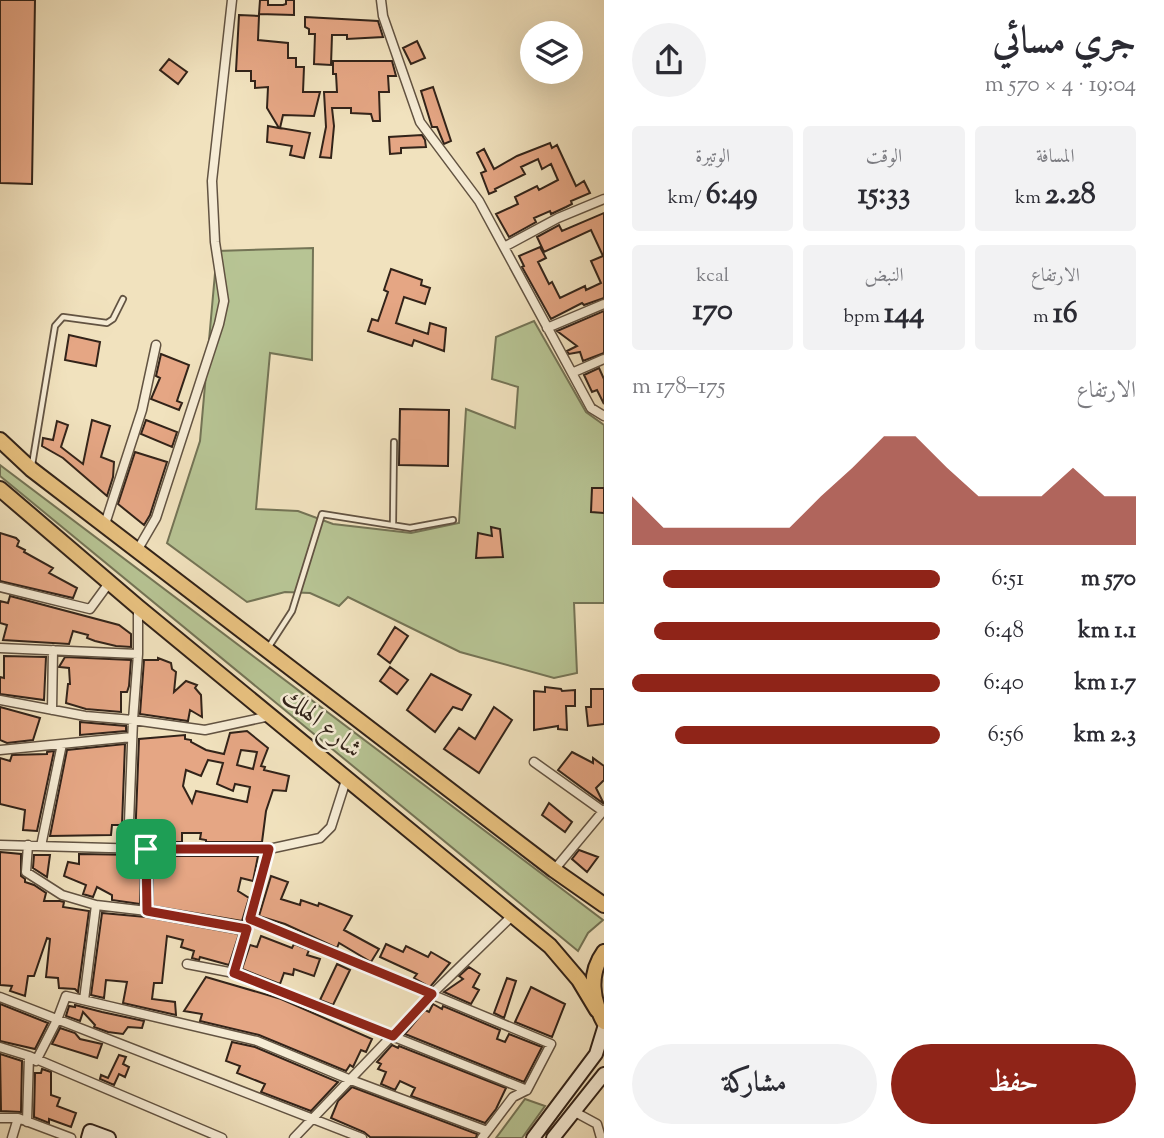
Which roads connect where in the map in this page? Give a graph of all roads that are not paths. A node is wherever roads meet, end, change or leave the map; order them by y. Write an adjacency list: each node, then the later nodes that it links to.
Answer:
1 (232, 0): 19 (street)
2 (381, 0): 4 (street)
3 (604, 199): 4 (street)
4 (504, 247): 7 (street)
5 (123, 299): 14 (lane)
6 (604, 304): 7 (street)
7 (547, 328): 10 (street)
8 (156, 345): 17 (street)
9 (604, 359): 10 (street)
10 (574, 372): 11 (street)
11 (604, 416)
12 (0, 440): 14 (highway, شارع الهلك)
13 (394, 442): 18 (lane)
14 (31, 469): 17 (highway, شارع الهلك)
15 (0, 489): 20 (highway, شارع الهلك)
16 (453, 520): 18 (lane)
17 (105, 524): 19 (highway, شارع الهلك)
18 (393, 524): 24 (lane)
19 (138, 549): 24 (highway, شارع الهلك)
20 (109, 583): 21 (street); 22 (highway, شارع الهلك)
21 (0, 587)
22 (138, 607): 26 (street); 29 (highway, شارع الهلك)
23 (0, 648): 25 (street)
24 (268, 649): 43 (highway, شارع الهلك)
25 (53, 650): 26 (street); 28 (street)
26 (138, 654): 30 (street)
27 (0, 701): 28 (street)
28 (52, 710): 30 (street)
29 (271, 715): 30 (street); 35 (highway, شارع الهلك)
30 (133, 720): 31 (street)
31 (132, 737): 32 (street); 40 (street)
32 (62, 744): 33 (street); 39 (street)
33 (0, 750)
34 (534, 762): 36 (street)
35 (347, 777): 42 (street); 47 (highway, شارع الهلك)
36 (603, 811): 43 (street)
37 (0, 845): 38 (street)
38 (29, 845): 39 (street); 44 (street)
39 (41, 846): 40 (street)
40 (128, 848): 41 (street)
41 (146, 849): 42 (street); 46 (street)
42 (269, 849): 48 (street)
43 (554, 870): 45 (highway, شارع الهلك)
44 (96, 905): 46 (street); 55 (street)
45 (604, 905)
46 (147, 911): 49 (street)
47 (513, 915): 53 (street); 56 (highway, شارع الهلك)
48 (250, 919): 49 (street); 53 (street)
49 (247, 929): 52 (street)
50 (604, 952): 56 (highway)
51 (187, 964): 52 (street)
52 (234, 973): 59 (street)
53 (432, 994): 59 (street); 64 (street)
54 (0, 997): 57 (street)
55 (83, 1000): 57 (street); 63 (street)
56 (600, 1016)
57 (57, 1020): 61 (street); 68 (street)
58 (604, 1028): 78 (main road)
59 (393, 1036): 63 (street); 64 (street)
60 (0, 1047): 61 (street)
61 (33, 1059): 69 (street); 75 (street)
62 (604, 1074): 65 (main road)
63 (351, 1080): 68 (street); 70 (street)
64 (527, 1090): 70 (street)
65 (573, 1111): 79 (main road); 80 (street)
66 (0, 1118): 67 (street)
67 (18, 1118): 69 (street); 71 (street)
68 (313, 1119): 76 (street); 77 (street)
69 (27, 1122): 72 (street)
70 (484, 1135)
71 (12, 1138)
72 (71, 1138)
73 (88, 1138): 74 (main road)
74 (109, 1138)
75 (222, 1138)
76 (294, 1138)
77 (362, 1138)
78 (533, 1138)
79 (552, 1138)
80 (601, 1138)

